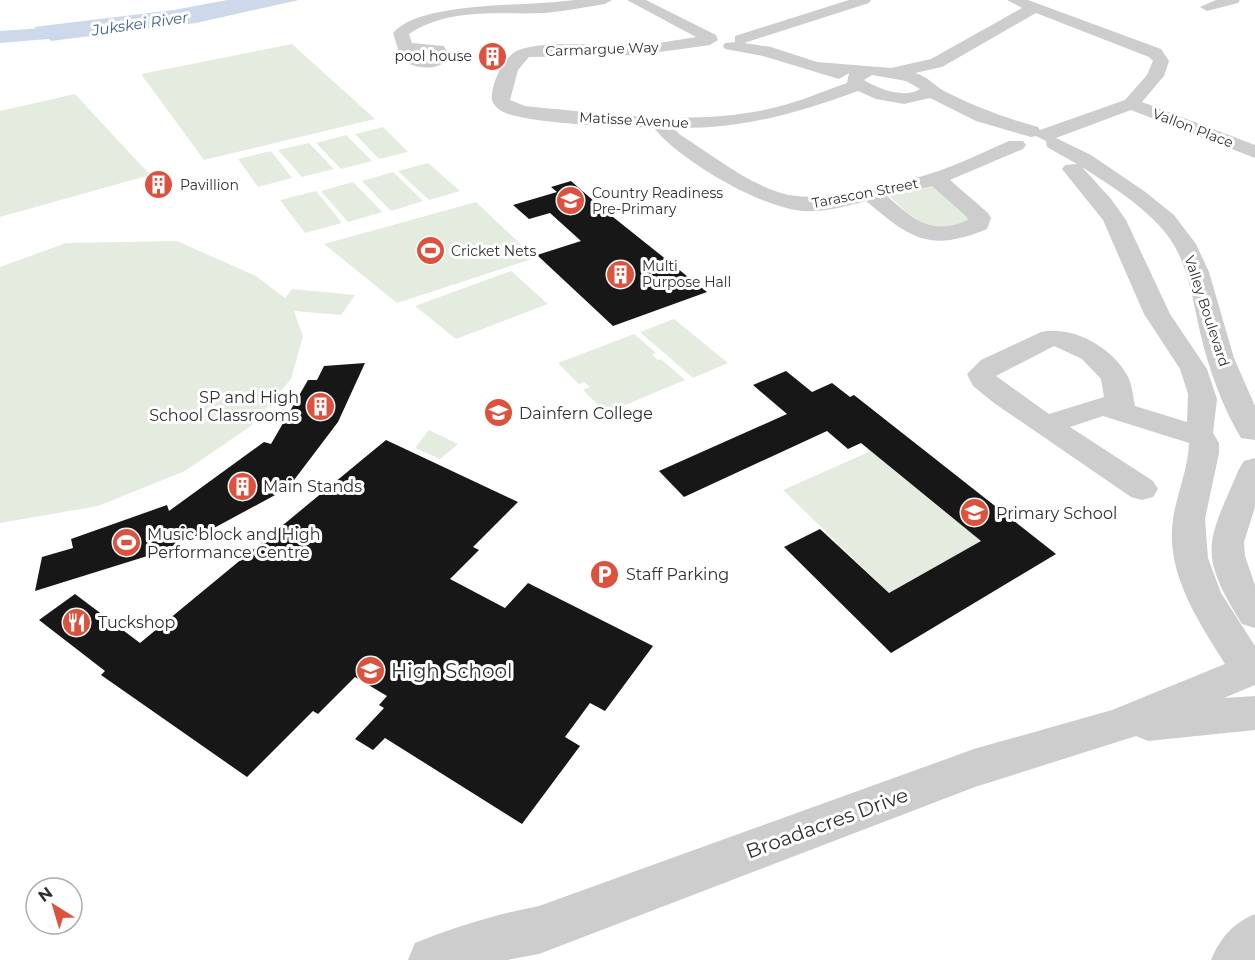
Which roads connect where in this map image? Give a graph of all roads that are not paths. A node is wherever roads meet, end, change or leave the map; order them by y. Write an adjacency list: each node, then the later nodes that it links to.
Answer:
1 (864, 0): 8 (street, Carmargue Way)
2 (1014, 0): 7 (street)
3 (1233, 0): 6 (street)
4 (586, 1): 5 (street); 9 (street)
5 (624, 2): 8 (street)
6 (1207, 7)
7 (1034, 8): 11 (street); 17 (street)
8 (725, 40): 10 (street, Carmargue Way); 13 (street)
9 (406, 49)
10 (523, 54): 18 (street, Matisse Avenue)
11 (936, 63): 12 (street); 14 (street)
12 (893, 72): 13 (street); 14 (street)
13 (860, 79): 15 (street); 16 (street, Matisse Avenue)
14 (923, 91): 15 (street); 19 (street, Valley Boulevard)
15 (885, 95): 16 (street, Matisse Avenue)
16 (823, 99): 18 (street, Matisse Avenue)
17 (1131, 104): 19 (street, Tarascon Street); 20 (street, Vallon Place)
18 (659, 122): 22 (street, Tarascon Street)
19 (1032, 140): 21 (street, Tarascon Street); 23 (street, Valley Boulevard); 24 (street, Valley Boulevard)
20 (1255, 152)
21 (936, 179): 22 (street, Tarascon Street); 22 (street)
22 (871, 194)
23 (1175, 342): 24 (street); 27 (street, Valley Boulevard)
24 (1218, 348): 28 (street, Valley Boulevard)
25 (1121, 410): 26 (street); 26 (street); 27 (street)
26 (1046, 425): 30 (street)
27 (1201, 436): 28 (street); 31 (street, Valley Boulevard)
28 (1254, 442)
29 (1255, 469): 32 (street)
30 (1143, 488)
31 (1200, 583): 32 (street); 34 (street, Valley Boulevard)
32 (1236, 583): 33 (street)
33 (1255, 614)
34 (1251, 671): 36 (street, Broadacres Drive)
35 (1255, 713): 36 (street, Broadacres Drive)
36 (1118, 726): 37 (street, Broadacres Drive)
37 (539, 930): 39 (street, Broadacres Drive); 40 (street, Broadacres Drive)
38 (1255, 938): 41 (street)
39 (432, 960)
40 (489, 960)
41 (1234, 960)

